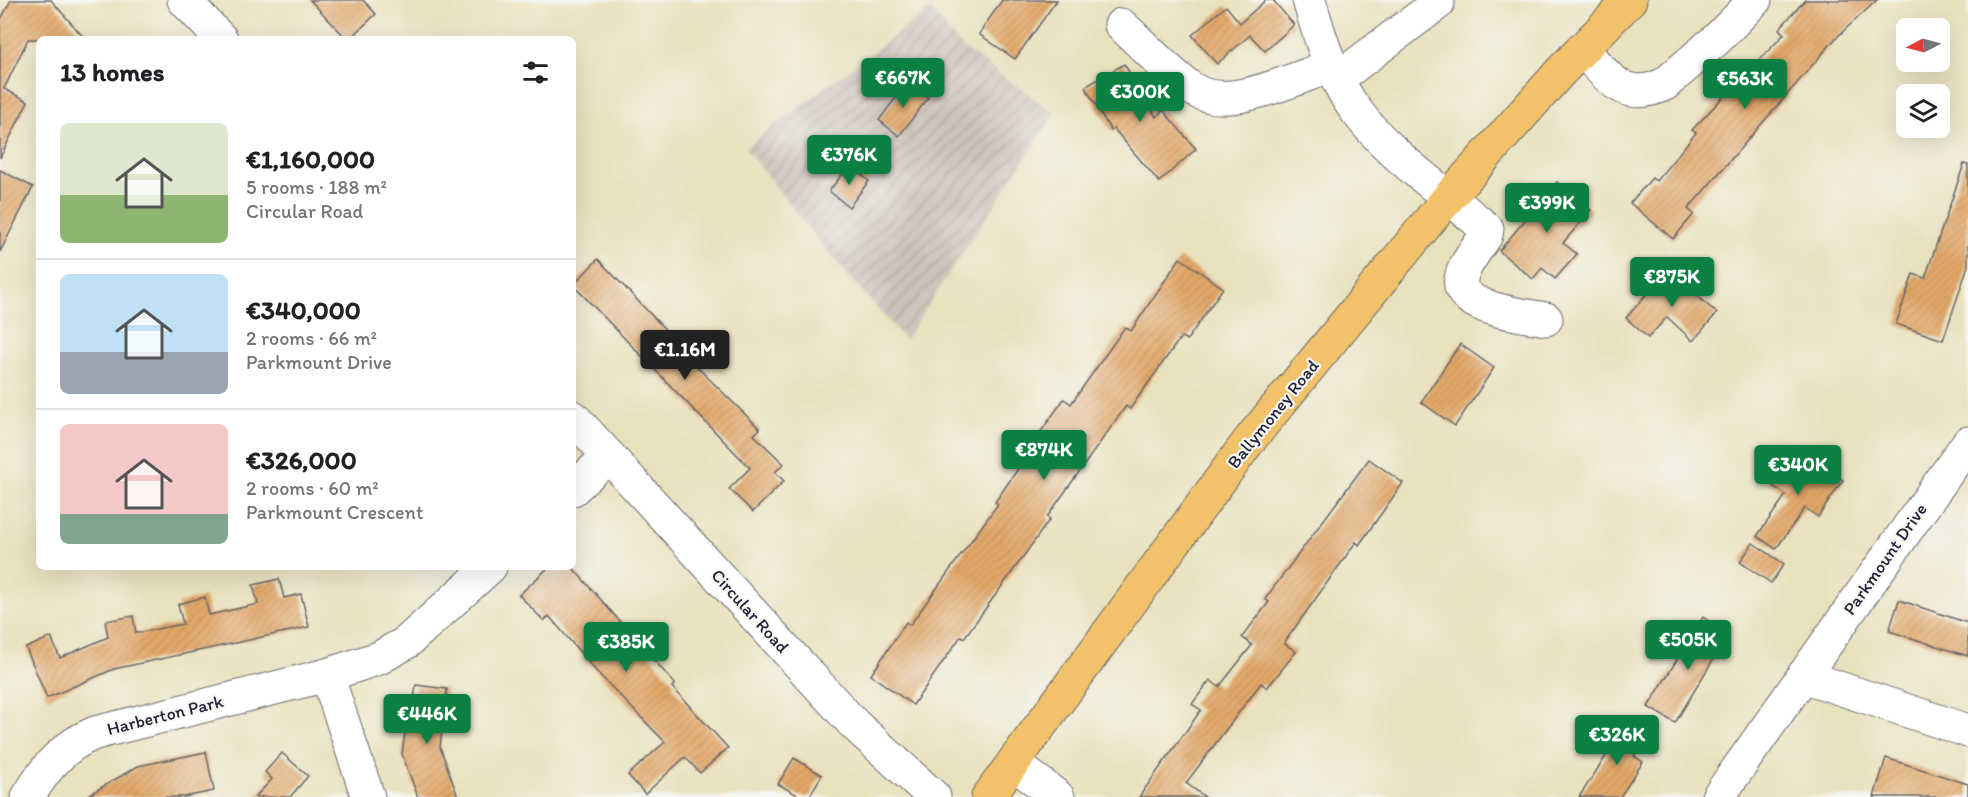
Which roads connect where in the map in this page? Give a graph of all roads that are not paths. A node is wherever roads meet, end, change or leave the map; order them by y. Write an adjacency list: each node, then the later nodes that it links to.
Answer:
1 (184, 0): 7 (street)
2 (1309, 0): 9 (street)
3 (1630, 0): 8 (main road, Ballymoney Road)
4 (1755, 0): 8 (street)
5 (1438, 3): 9 (street)
6 (1121, 25): 9 (street)
7 (218, 36)
8 (1582, 50): 10 (main road, Ballymoney Road)
9 (1334, 72): 10 (street)
10 (1448, 198): 11 (street); 20 (main road, Ballymoney Road)
11 (1546, 319)
12 (576, 420): 14 (street, Circular Road)
13 (1968, 443): 18 (street, Parkmount Drive)
14 (609, 456): 15 (street); 23 (street, Circular Road)
15 (576, 486)
16 (487, 570): 17 (street, Harberton Park)
17 (327, 675): 21 (street, Harberton Park); 22 (street)
18 (1803, 676): 19 (street); 26 (street, Parkmount Drive)
19 (1968, 731)
20 (1013, 763): 24 (main road, Ballymoney Road); 25 (street)
21 (28, 797)
22 (368, 797)
23 (934, 797)
24 (988, 797)
25 (1059, 797)
26 (1718, 797)

